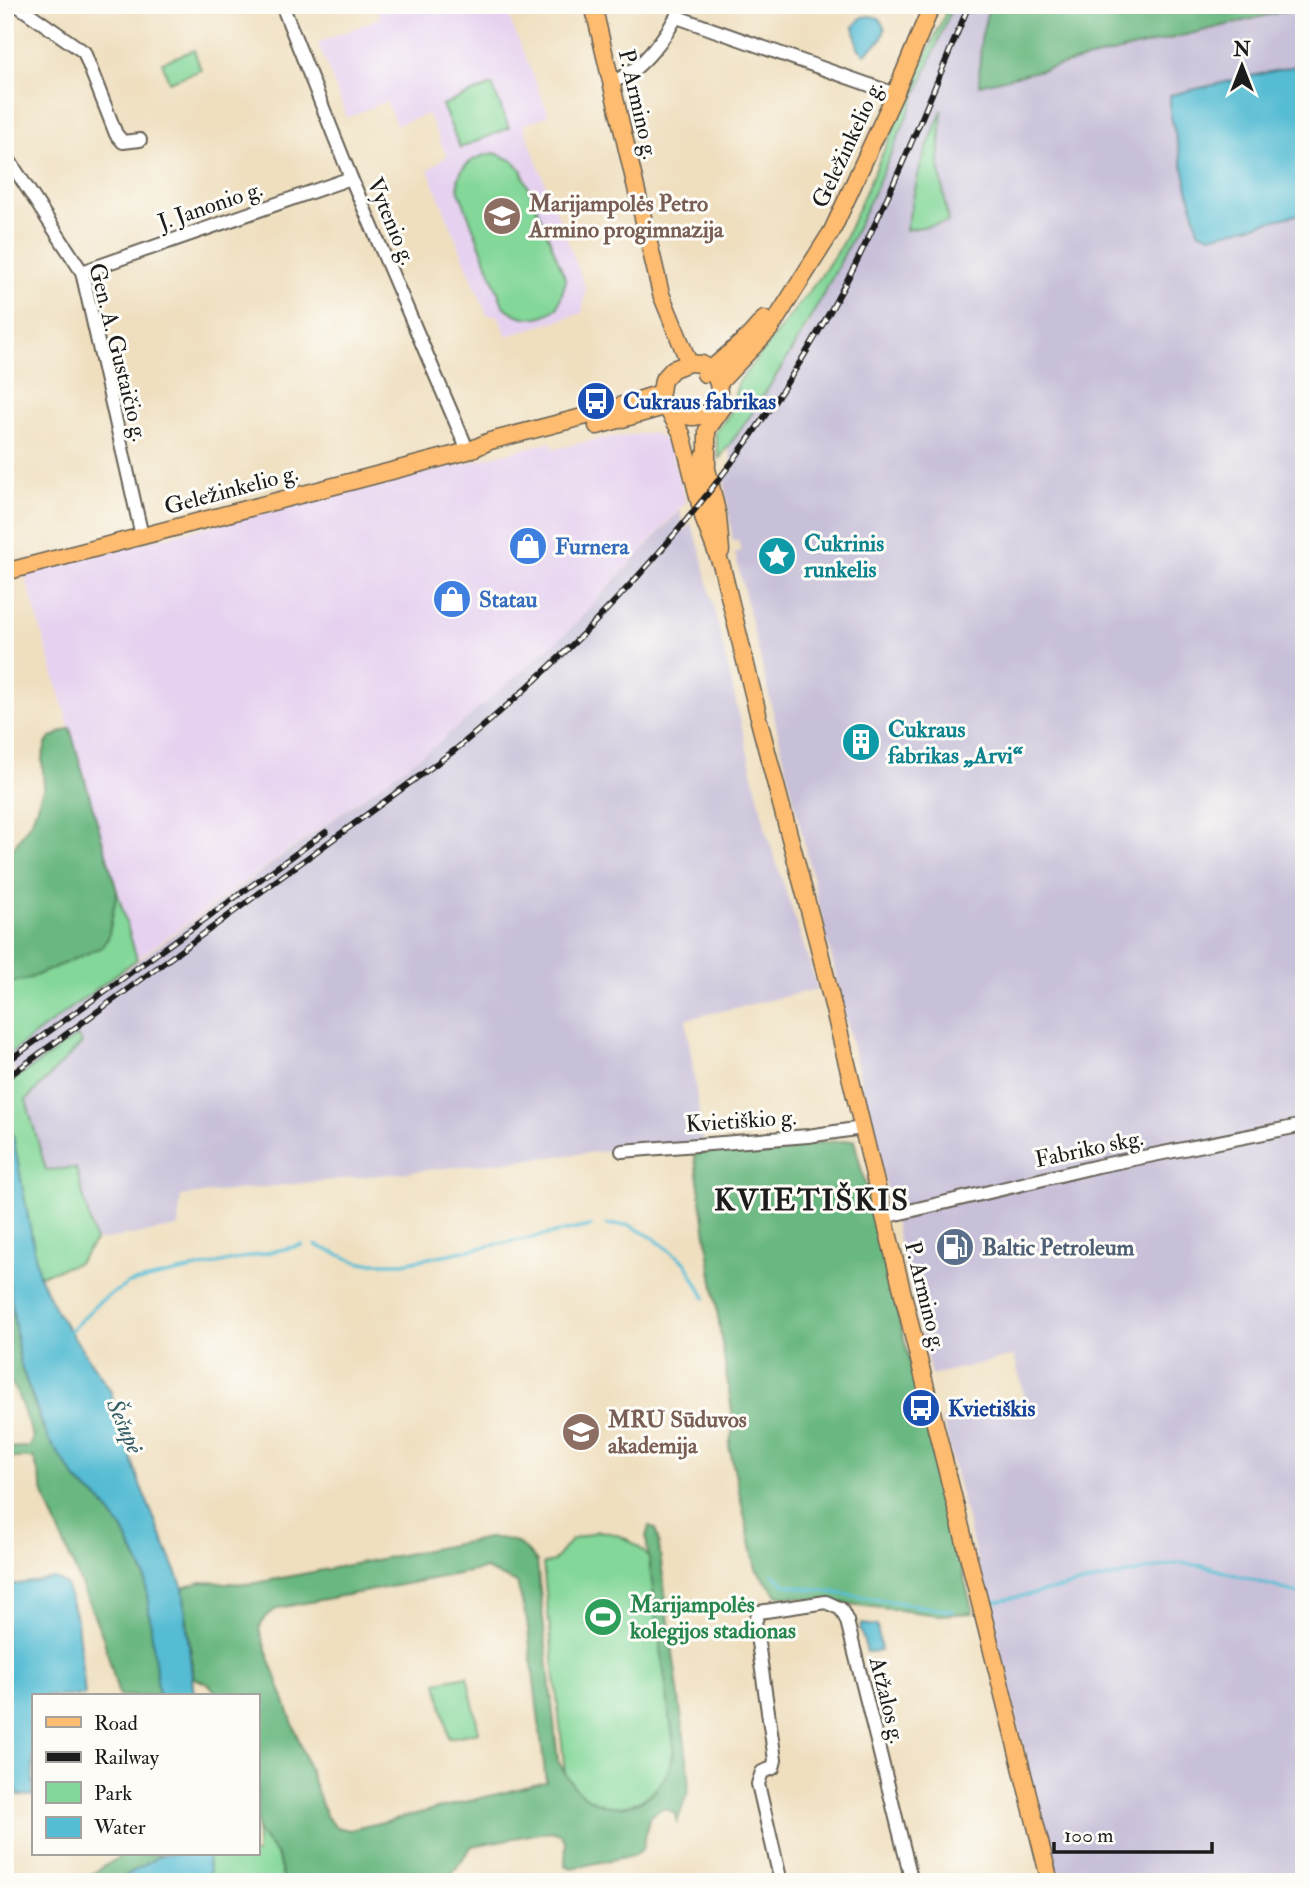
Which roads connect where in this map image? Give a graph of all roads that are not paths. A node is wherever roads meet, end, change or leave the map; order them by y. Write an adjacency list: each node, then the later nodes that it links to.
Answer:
1 (17, 5): 8 (street)
2 (282, 5): 10 (street, Vytenio g.)
3 (593, 5): 6 (main road, P. Armino g.)
4 (932, 5): 7 (main road, Geležinkelio g.)
5 (679, 11): 6 (street); 7 (street)
6 (611, 82): 13 (main road, P. Armino g.)
7 (895, 94): 12 (main road, Geležinkelio g.)
8 (139, 140)
9 (5, 154): 11 (street, Gen. A. Gustaičio g.)
10 (351, 178): 11 (street, J. Janonio g.); 15 (street, Vytenio g.)
11 (82, 272): 17 (street, Gen. A. Gustaičio g.)
12 (767, 324): 13 (main road, Geležinkelio g.); 13 (main road, Geležinkelio g.); 16 (main road)
13 (695, 372): 14 (main road, P. Armino g.); 14 (main road)
14 (675, 409): 15 (main road, Geležinkelio g.); 15 (main road, Geležinkelio g.); 16 (main road, P. Armino g.); 16 (main road, P. Armino g.)
15 (468, 451): 17 (main road, Geležinkelio g.)
16 (699, 466): 20 (main road, P. Armino g.)
17 (142, 537): 18 (main road, Geležinkelio g.)
18 (5, 572)
19 (1304, 1125): 22 (street, Fabriko skg.)
20 (862, 1128): 21 (street, Kvietiškio g.); 22 (main road, P. Armino g.)
21 (622, 1151)
22 (884, 1217): 25 (main road, P. Armino g.)
23 (911, 1878): 24 (street, Atžalos g.)
24 (781, 1882)
25 (1051, 1882)

